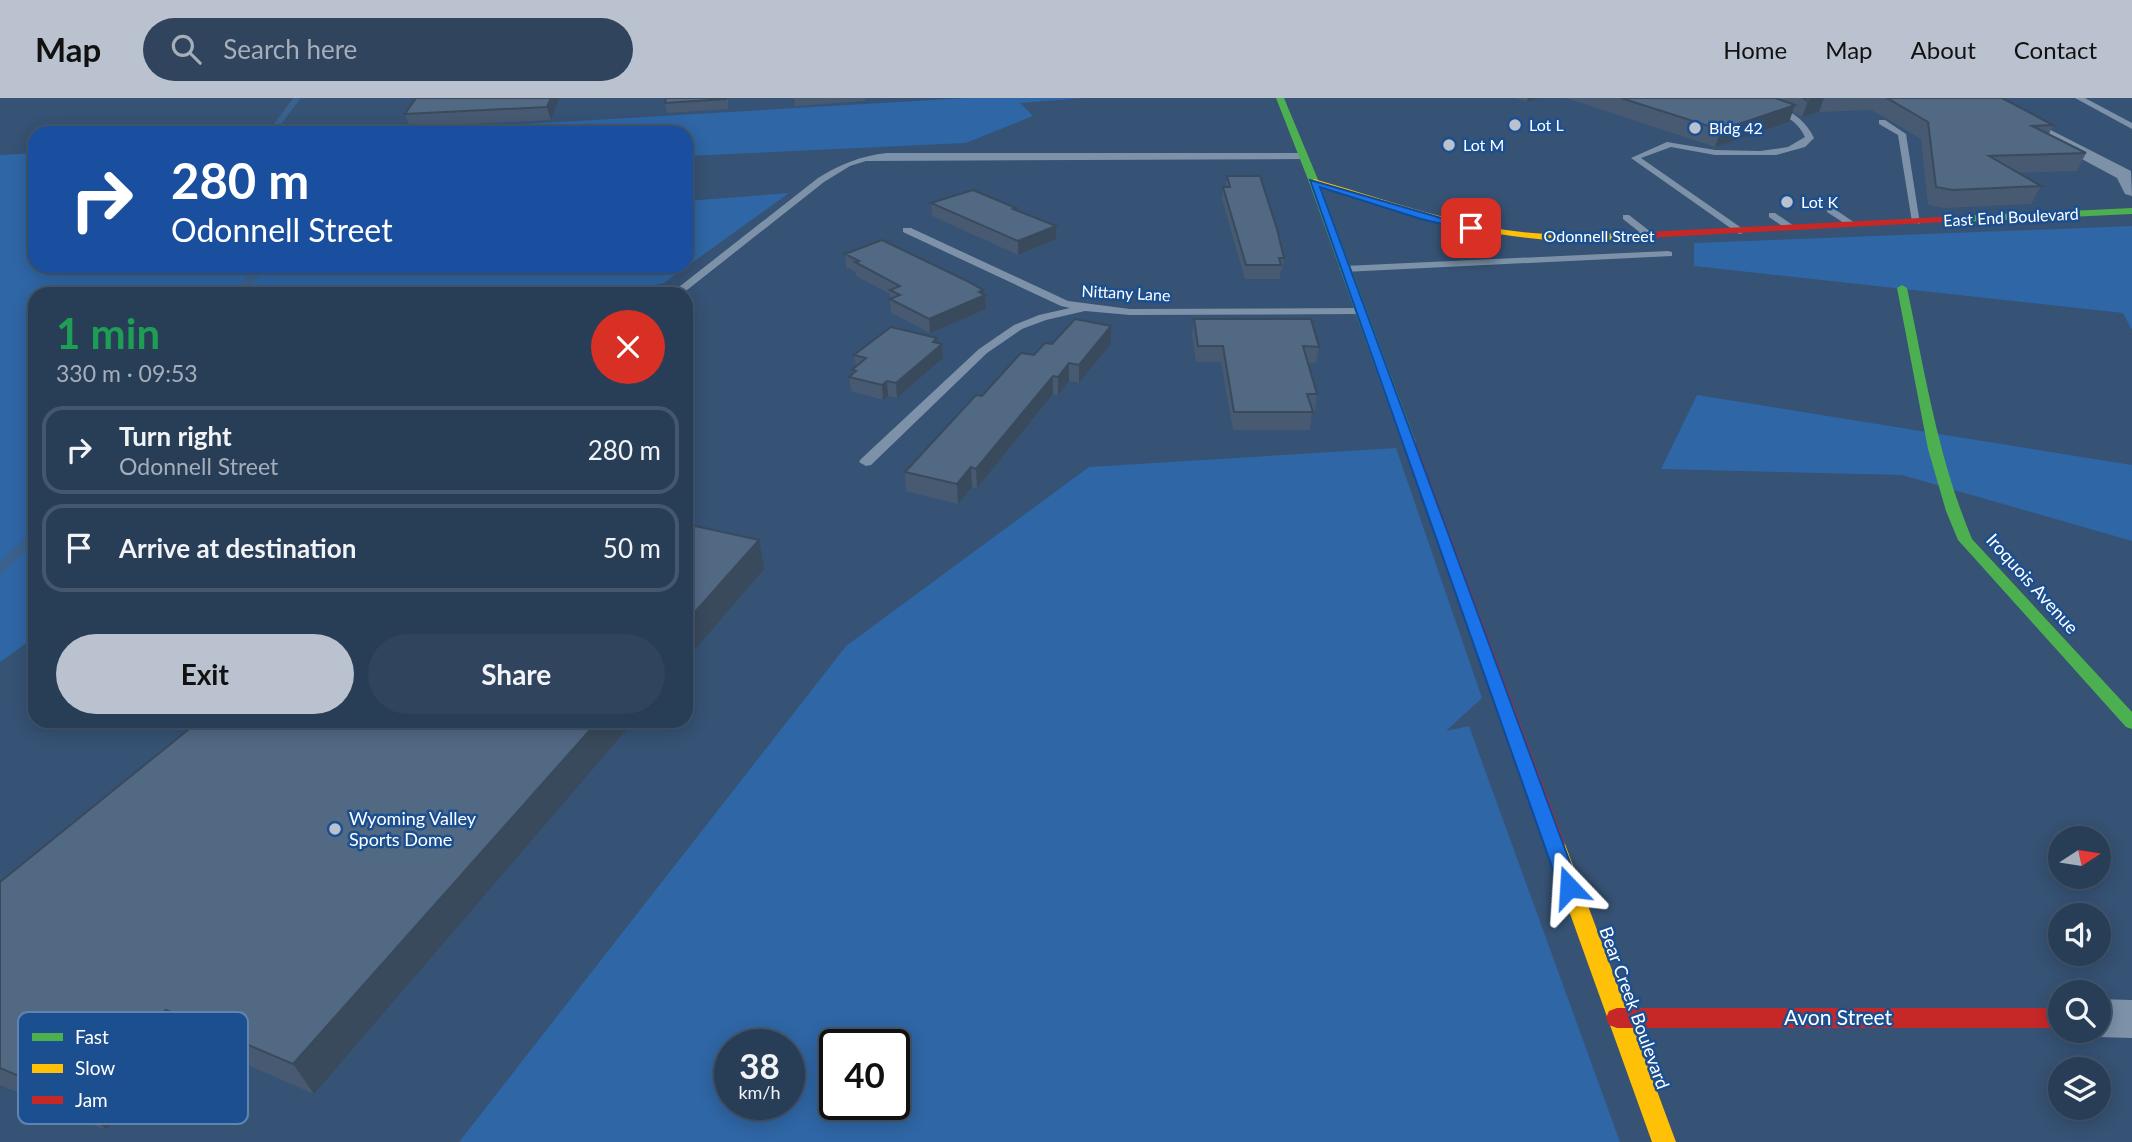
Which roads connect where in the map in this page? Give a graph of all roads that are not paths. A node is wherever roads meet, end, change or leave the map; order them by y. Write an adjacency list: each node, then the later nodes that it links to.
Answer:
1 (1280, 98): 8 (street, Bear Creek Boulevard)
2 (1739, 98): 9 (lane)
3 (1976, 98): 11 (street)
4 (2079, 98): 6 (lane)
5 (1882, 122): 16 (lane)
6 (2132, 125)
7 (1624, 151): 9 (lane)
8 (1303, 156): 10 (street, Bear Creek Boulevard); 25 (lane)
9 (1631, 160): 21 (lane)
10 (1314, 182): 22 (street, Odonnell Street); 24 (street, Bear Creek Boulevard)
11 (2132, 190)
12 (1830, 210): 18 (lane)
13 (2130, 212): 16 (street, East End Boulevard)
14 (1772, 215): 19 (lane)
15 (1626, 217): 22 (lane)
16 (1917, 222): 17 (street, East End Boulevard)
17 (1890, 223): 18 (street, Odonnell Street)
18 (1853, 225): 19 (street, Odonnell Street)
19 (1792, 229): 21 (street, Odonnell Street)
20 (907, 230): 27 (lane, Nittany Lane)
21 (1739, 231): 22 (street, Odonnell Street)
22 (1651, 236)
23 (1668, 254): 24 (lane)
24 (1344, 269): 28 (street, Bear Creek Boulevard)
25 (684, 287)
26 (1902, 288): 30 (street, Iroquois Avenue)
27 (1089, 309): 28 (lane, Nittany Lane); 29 (lane)
28 (1359, 311): 31 (street, Bear Creek Boulevard)
29 (866, 462)
30 (2132, 723)
31 (1617, 1018): 32 (street, Avon Street); 35 (street, Bear Creek Boulevard)
32 (2048, 1018)
33 (2111, 1018): 34 (street)
34 (2132, 1018)
35 (1664, 1142)

